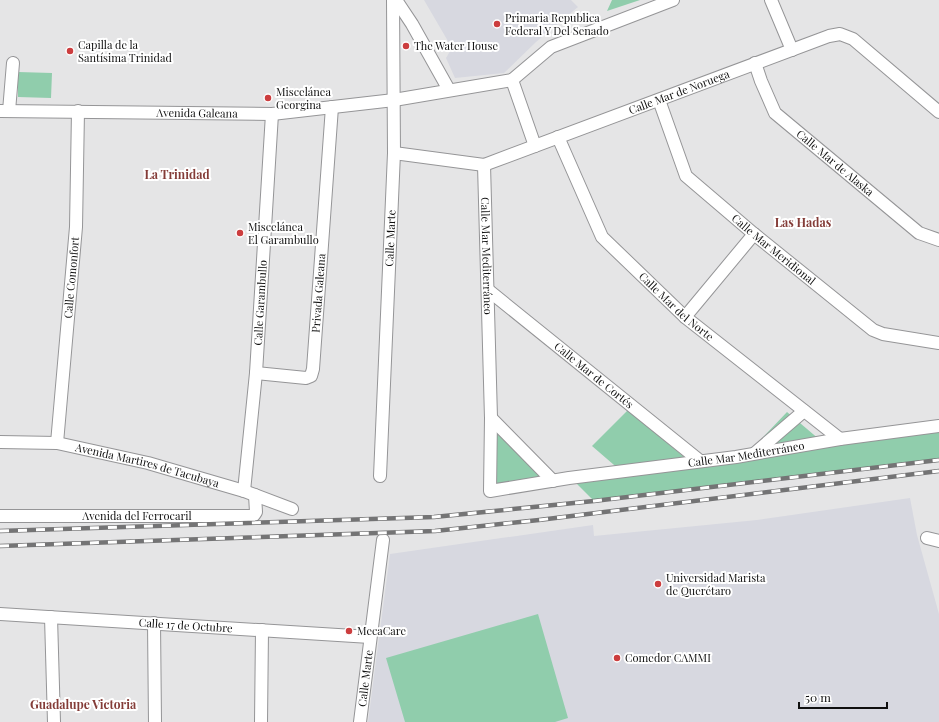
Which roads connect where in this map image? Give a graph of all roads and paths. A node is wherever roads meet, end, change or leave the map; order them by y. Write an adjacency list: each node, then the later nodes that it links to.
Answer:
1 (394, 0): 8 (street, Calle Marte); 9 (street, Calle Marte)
2 (673, 0): 7 (street)
3 (771, 0): 4 (street)
4 (792, 50): 6 (street, Calle Mar de Noruega); 14 (street, Calle Mar de Noruega)
5 (13, 63): 12 (street)
6 (755, 63): 10 (street, Calle Mar de Noruega); 21 (street, Calle Mar de Alaska)
7 (512, 80): 8 (street); 17 (street)
8 (449, 90): 9 (street)
9 (394, 100): 11 (street, Avenida Galeana); 18 (street, Calle Marte)
10 (659, 100): 16 (street, Calle Mar de Noruega); 20 (street, Calle Mar Meridional)
11 (332, 107): 15 (street, Avenida Galeana); 25 (street, Privada Galeana)
12 (5, 111): 13 (street, Avenida Galeana)
13 (78, 111): 15 (street, Avenida Galeana); 31 (street, Calle Comonfort)
14 (939, 112)
15 (272, 114): 25 (street, Calle Garambullo)
16 (558, 137): 17 (street, Calle Mar de Noruega); 23 (street, Calle Mar del Norte)
17 (535, 146): 19 (street, Calle Mar de Noruega)
18 (394, 153): 19 (street, Calle Mar de Noruega); 34 (street, Calle Marte)
19 (484, 165): 22 (street, Calle Mar Mediterráneo)
20 (754, 234): 23 (street); 24 (street, Calle Mar Meridional)
21 (939, 240)
22 (488, 290): 27 (street, Calle Mar Mediterráneo); 33 (street, Calle Mar de Cortés)
23 (685, 317): 26 (street, Calle Mar del Norte)
24 (939, 343)
25 (256, 373): 36 (street, Calle Garambullo)
26 (804, 410): 29 (street, Calle Mar del Norte); 32 (street)
27 (491, 418): 35 (street); 35 (street, Calle Mar Mediterráneo)
28 (939, 426): 29 (street, Calle Mar Mediterráneo)
29 (840, 439): 32 (street, Calle Mar Mediterráneo)
30 (0, 442): 31 (street, Avenida Martires de Tacubaya)
31 (57, 443): 36 (street, Avenida Martires de Tacubaya)
32 (754, 454): 33 (street, Calle Mar Mediterráneo)
33 (700, 461): 35 (street, Calle Mar Mediterráneo)
34 (380, 476)
35 (553, 481)
36 (249, 493): 37 (street, Avenida Martires de Tacubaya); 38 (street, Avenida del Ferrocaril)
37 (292, 509)
38 (0, 516)
39 (383, 540): 44 (street, Calle Marte)
40 (0, 614): 41 (street, Calle 17 de Octubre)
41 (52, 617): 42 (street, Calle 17 de Octubre); 45 (street)
42 (154, 624): 43 (street, Calle 17 de Octubre); 46 (street)
43 (262, 630): 44 (street, Calle 17 de Octubre); 47 (street)
44 (370, 637): 48 (street, Calle Marte)
45 (54, 722)
46 (155, 722)
47 (260, 722)
48 (360, 722)

